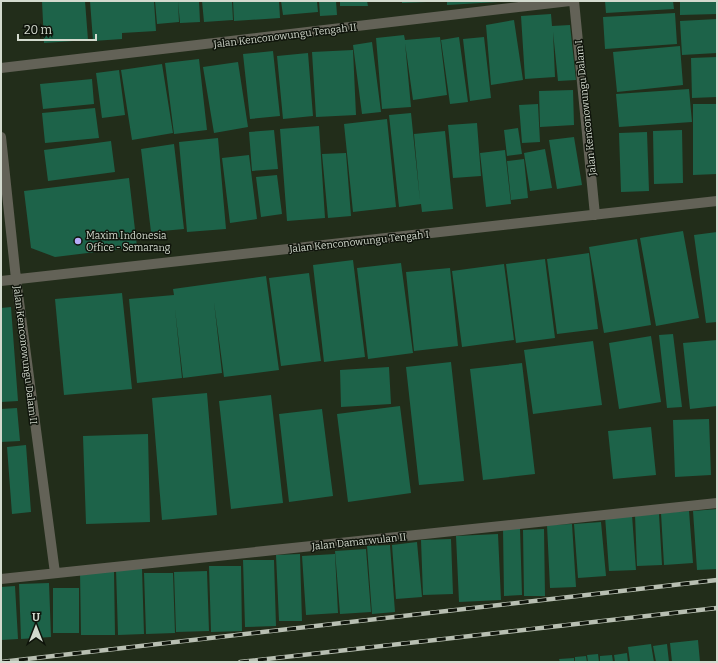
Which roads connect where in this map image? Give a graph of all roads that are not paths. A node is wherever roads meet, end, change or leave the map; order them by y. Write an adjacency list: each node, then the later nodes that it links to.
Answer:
1 (570, 1): 3 (street, Jalan Kenconowungu Tengah II)
2 (574, 1): 6 (street, Jalan Kenconowungu Dalam I)
3 (1, 68)
4 (1, 137): 7 (street, Jalan Kenconowungu Dalam II)
5 (717, 201): 6 (street, Jalan Kenconowungu Tengah I)
6 (595, 215): 7 (street, Jalan Kenconowungu Tengah I)
7 (16, 279): 8 (street, Jalan Kenconowungu Tengah I); 10 (street, Jalan Kenconowungu Dalam II)
8 (1, 281)
9 (717, 503): 10 (street, Jalan Damarwulan II)
10 (55, 573): 11 (street, Jalan Damarwulan II)
11 (1, 579)

